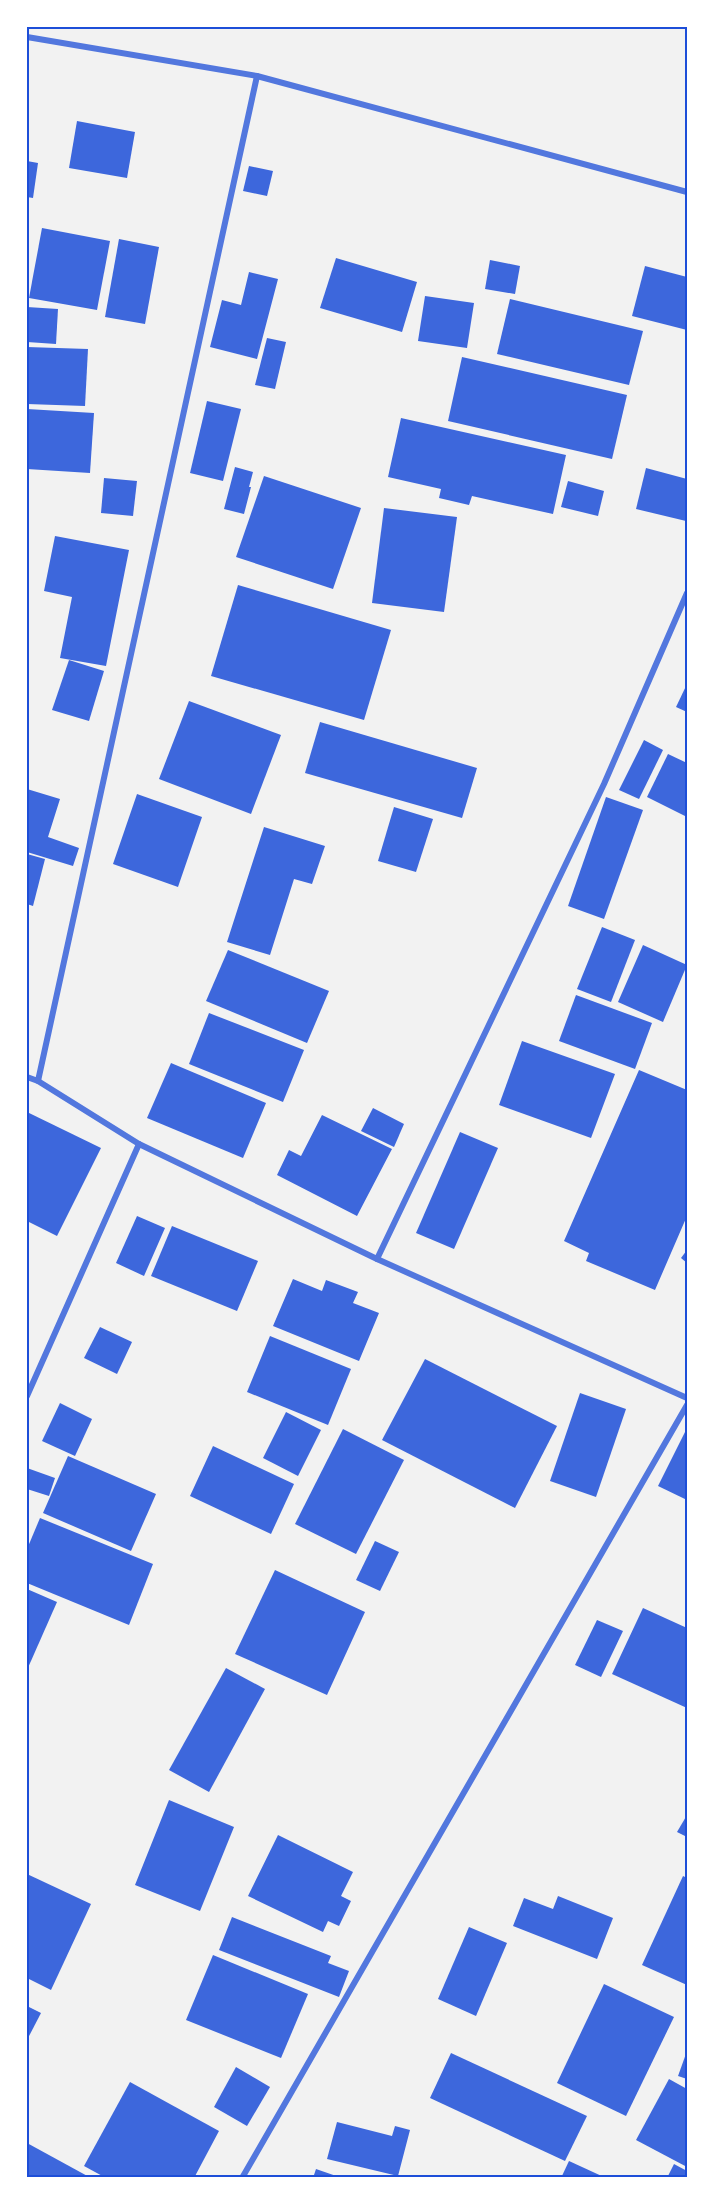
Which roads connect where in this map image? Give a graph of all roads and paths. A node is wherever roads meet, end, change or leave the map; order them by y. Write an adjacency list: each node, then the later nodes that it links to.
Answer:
1 (27, 37): 2 (street)
2 (257, 76): 3 (street); 6 (street)
3 (687, 192)
4 (687, 593): 8 (street)
5 (27, 1077): 6 (street)
6 (38, 1081): 7 (street)
7 (139, 1144): 8 (street); 9 (street)
8 (377, 1259): 10 (street)
9 (27, 1396)
10 (687, 1398)
11 (687, 1405): 12 (street)
12 (242, 2178)

